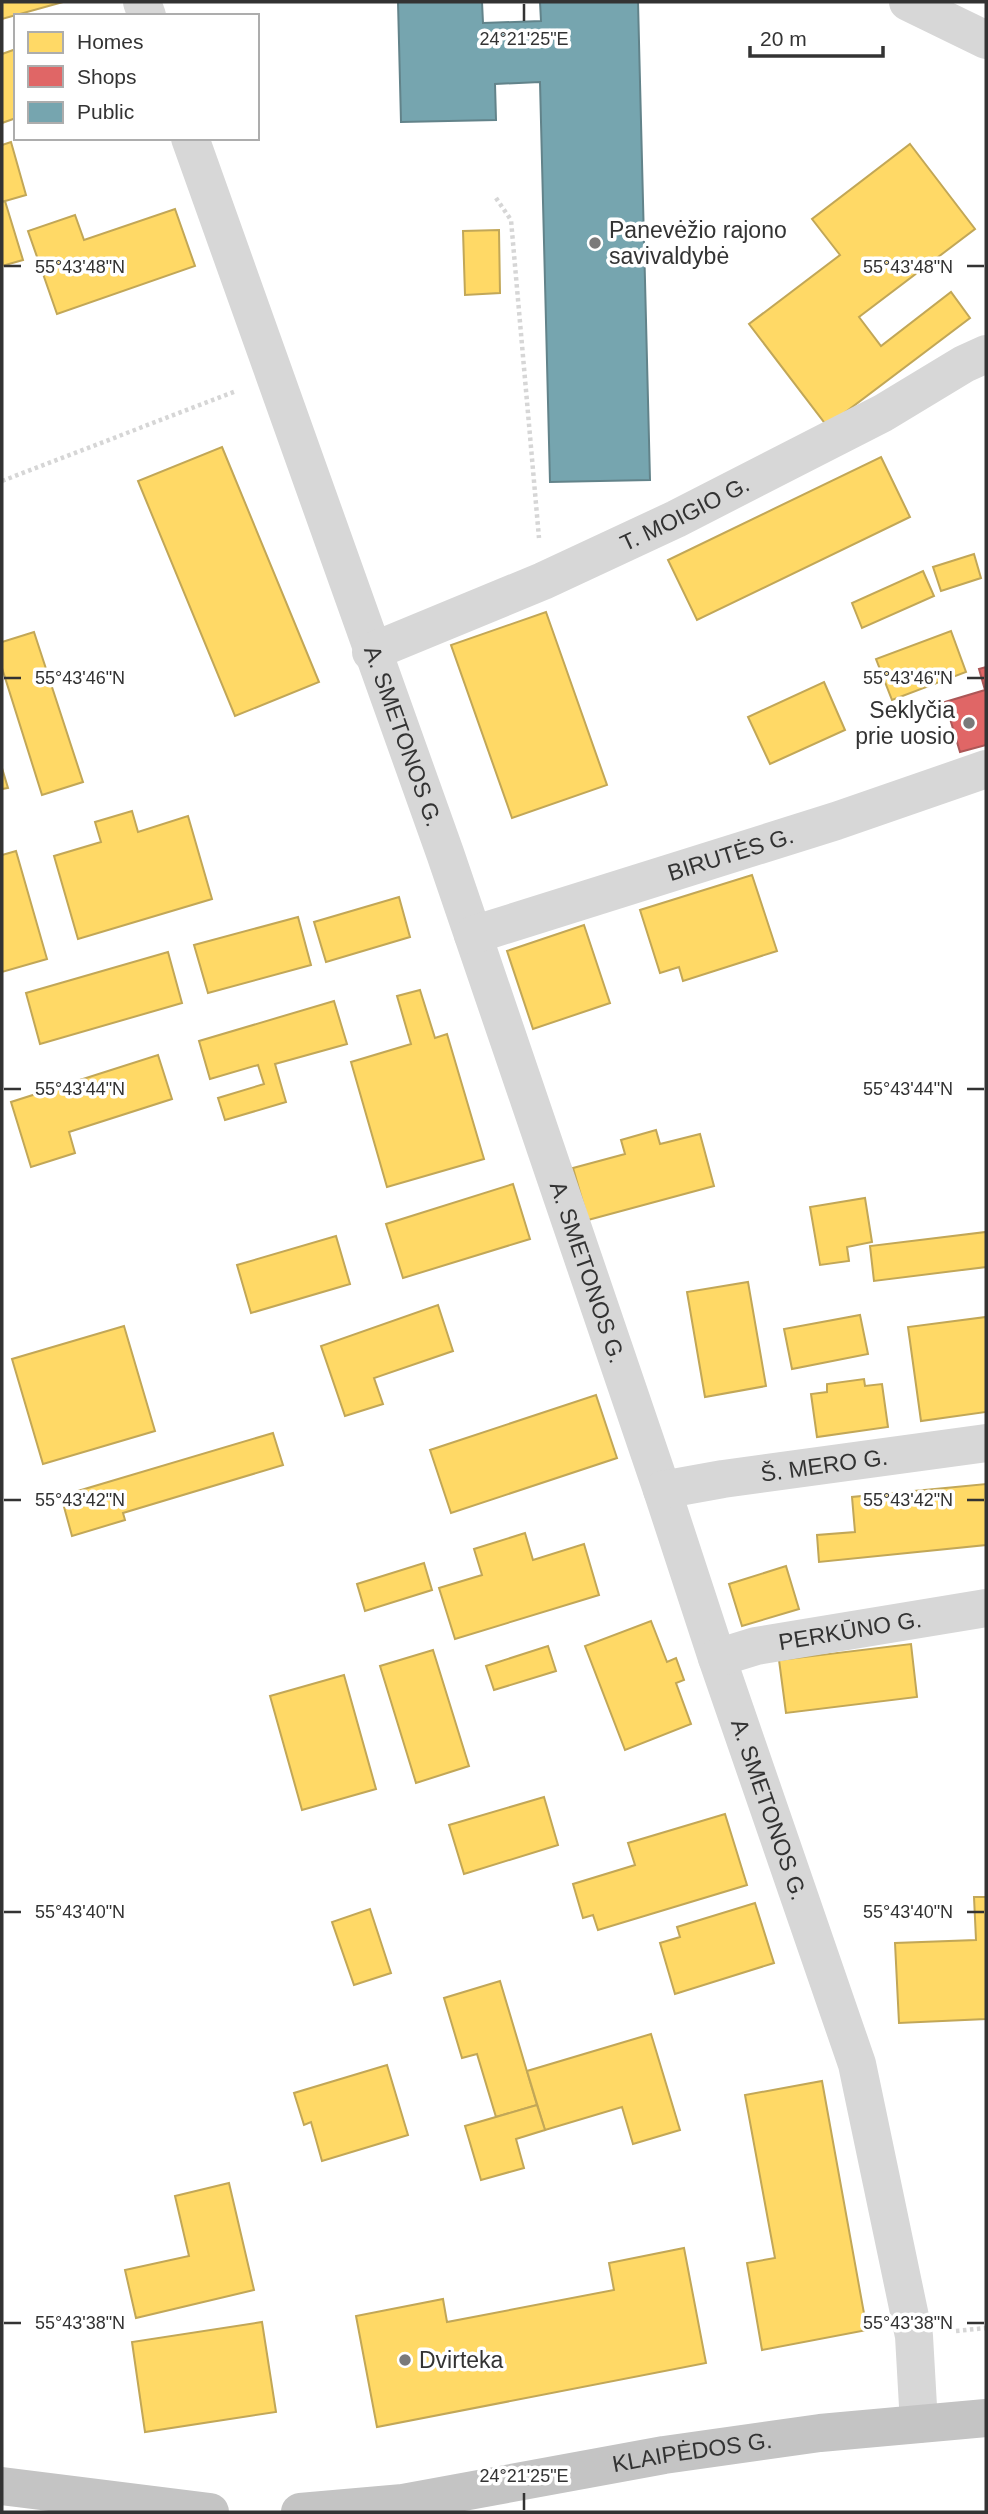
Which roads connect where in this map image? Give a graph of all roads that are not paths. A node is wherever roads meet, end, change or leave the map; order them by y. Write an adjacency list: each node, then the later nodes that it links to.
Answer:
1 (908, 2): 2 (street)
2 (986, 40)
3 (191, 140): 5 (street, A. SMETONOS G.)
4 (986, 354): 5 (street, T. MOIGIO G.)
5 (371, 652): 7 (street, A. SMETONOS G.)
6 (986, 769): 7 (street, BIRUTĖS G.)
7 (473, 935): 9 (street, A. SMETONOS G.)
8 (986, 1443): 9 (street, Š. MERO G.)
9 (662, 1490): 11 (street, A. SMETONOS G.)
10 (986, 1608): 11 (street, PERKŪNO G.)
11 (717, 1658): 13 (street, A. SMETONOS G.)
12 (986, 2418): 13 (highway, KLAIPĖDOS G.)
13 (919, 2424): 14 (highway); 17 (highway, KLAIPĖDOS G.)
14 (986, 2436)
15 (2, 2486): 16 (highway)
16 (210, 2512)
17 (300, 2512)

